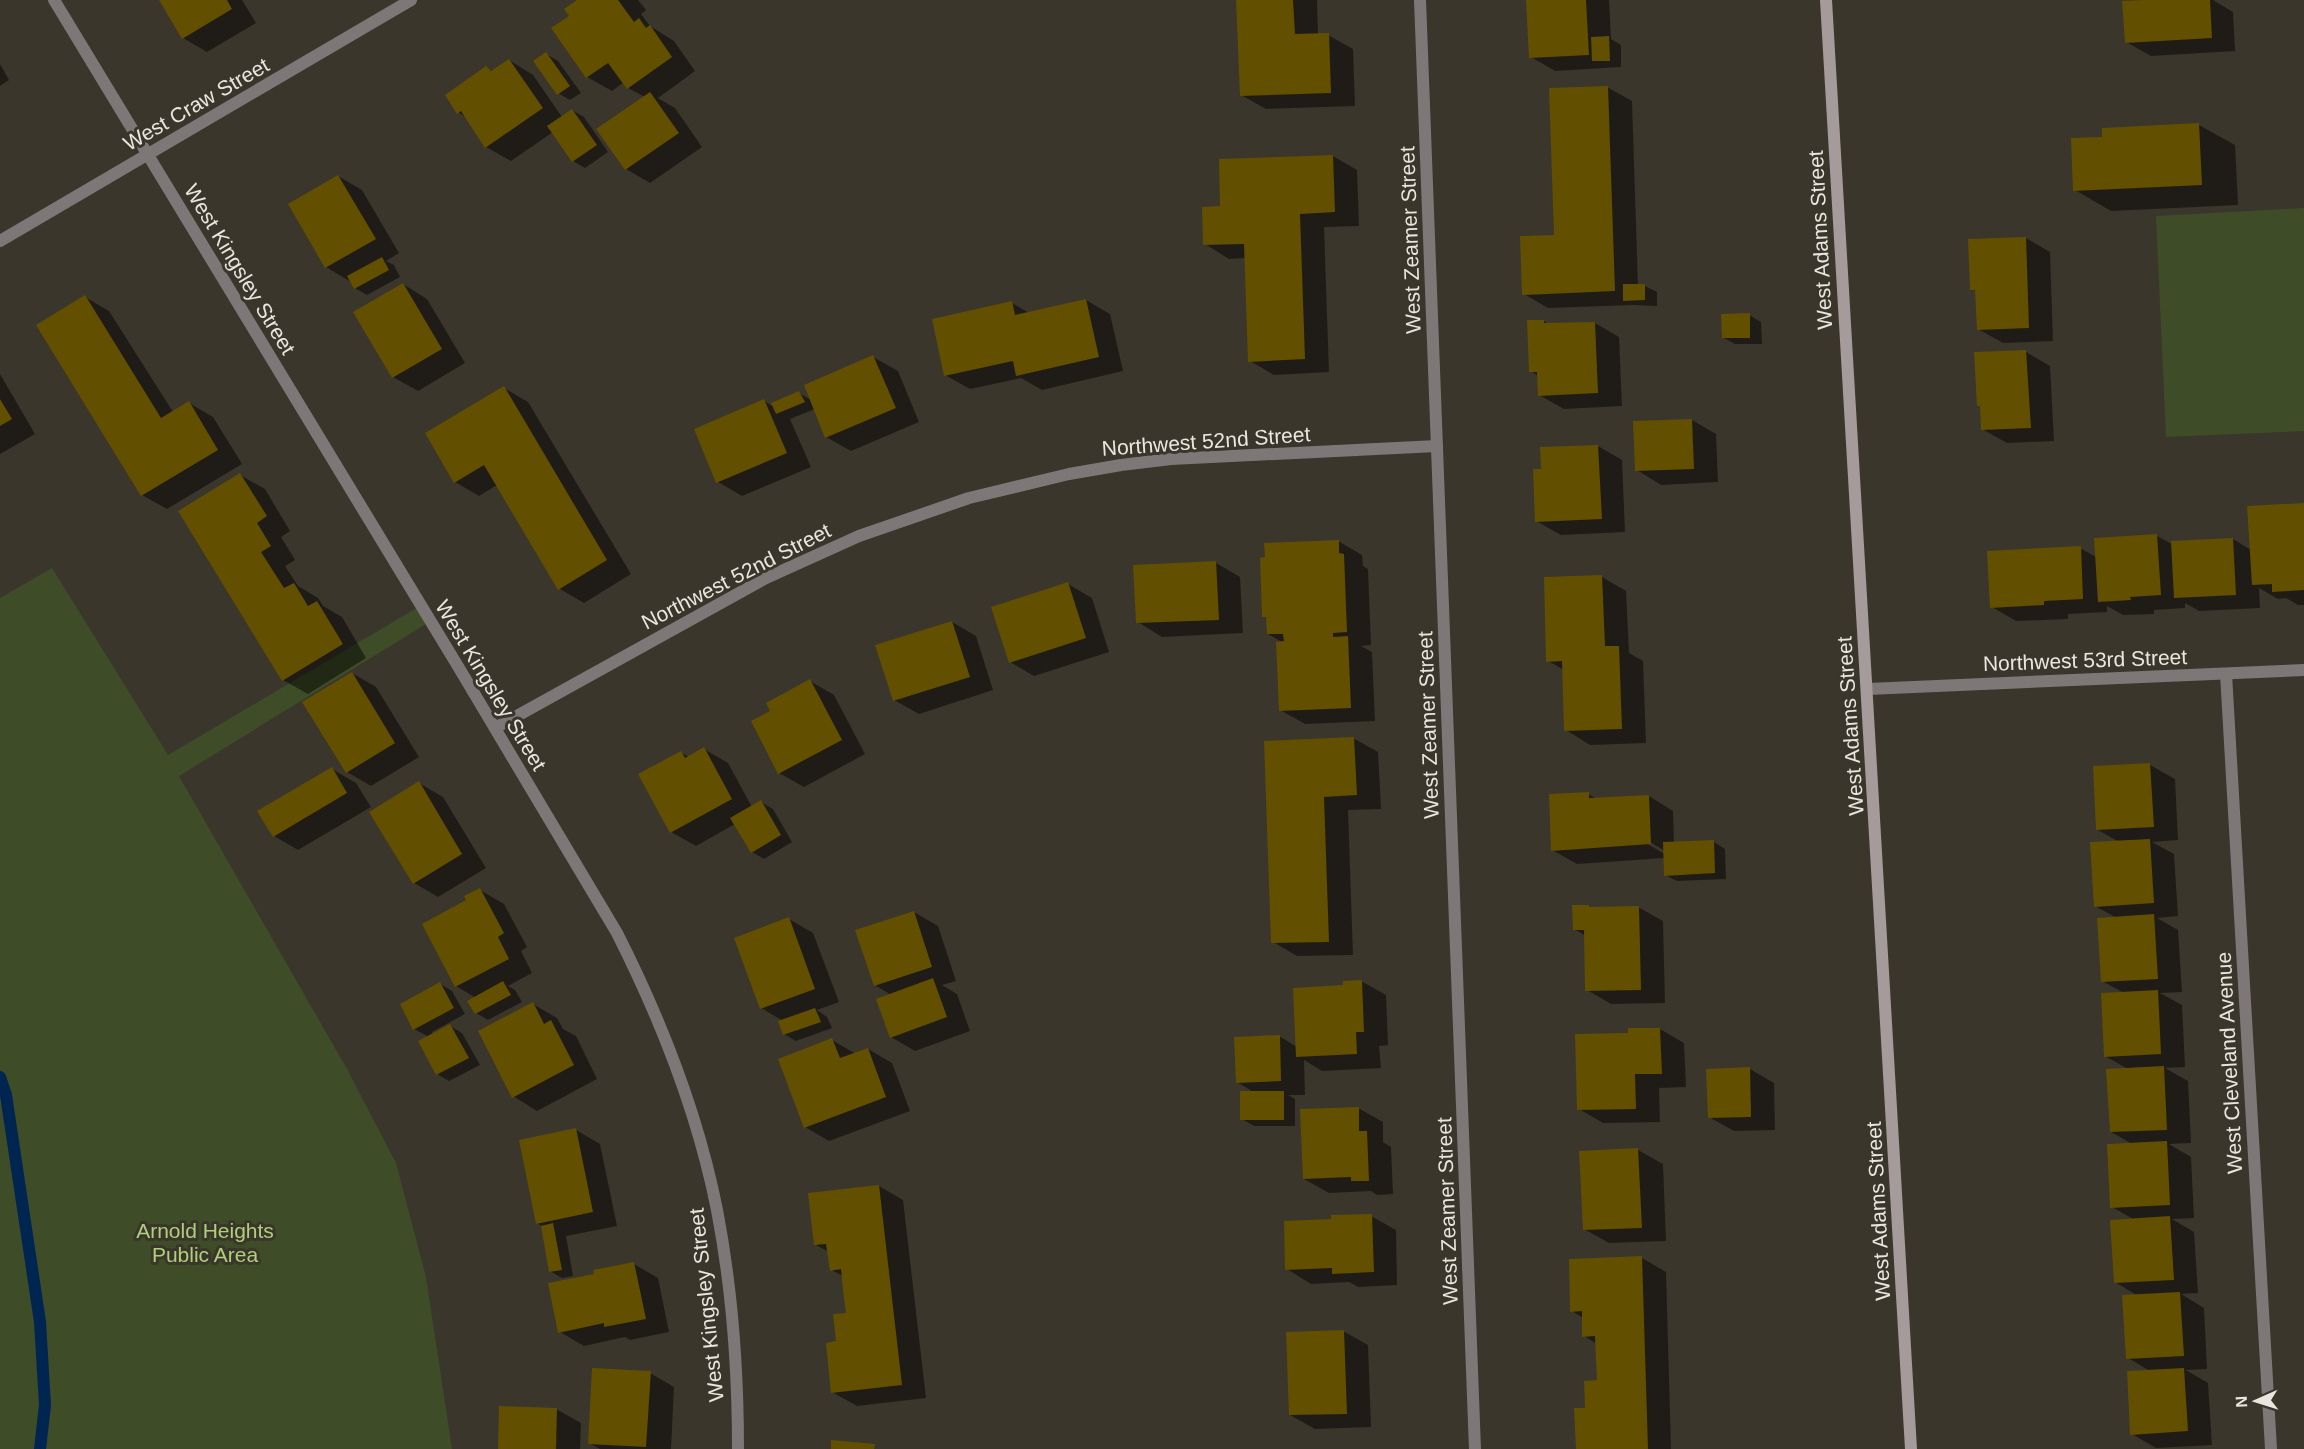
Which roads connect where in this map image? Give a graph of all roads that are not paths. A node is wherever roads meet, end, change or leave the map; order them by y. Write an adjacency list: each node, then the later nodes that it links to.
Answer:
1 (54, 0): 5 (street, West Kingsley Street)
2 (411, 0): 5 (street, West Craw Street)
3 (1420, 0): 7 (street, West Zeamer Street)
4 (1826, 0): 10 (main road, West Adams Street)
5 (148, 155): 6 (street, West Craw Street); 11 (street, West Kingsley Street)
6 (0, 241)
7 (1437, 446): 11 (street, Northwest 52nd Street); 13 (street, West Zeamer Street)
8 (2304, 670): 9 (street, Northwest 53rd Street)
9 (2226, 674): 10 (street, Northwest 53rd Street); 15 (street, West Cleveland Avenue)
10 (1868, 689): 14 (main road, West Adams Street)
11 (495, 728): 12 (street, West Kingsley Street)
12 (738, 1449)
13 (1475, 1449)
14 (1911, 1449)
15 (2271, 1449)

